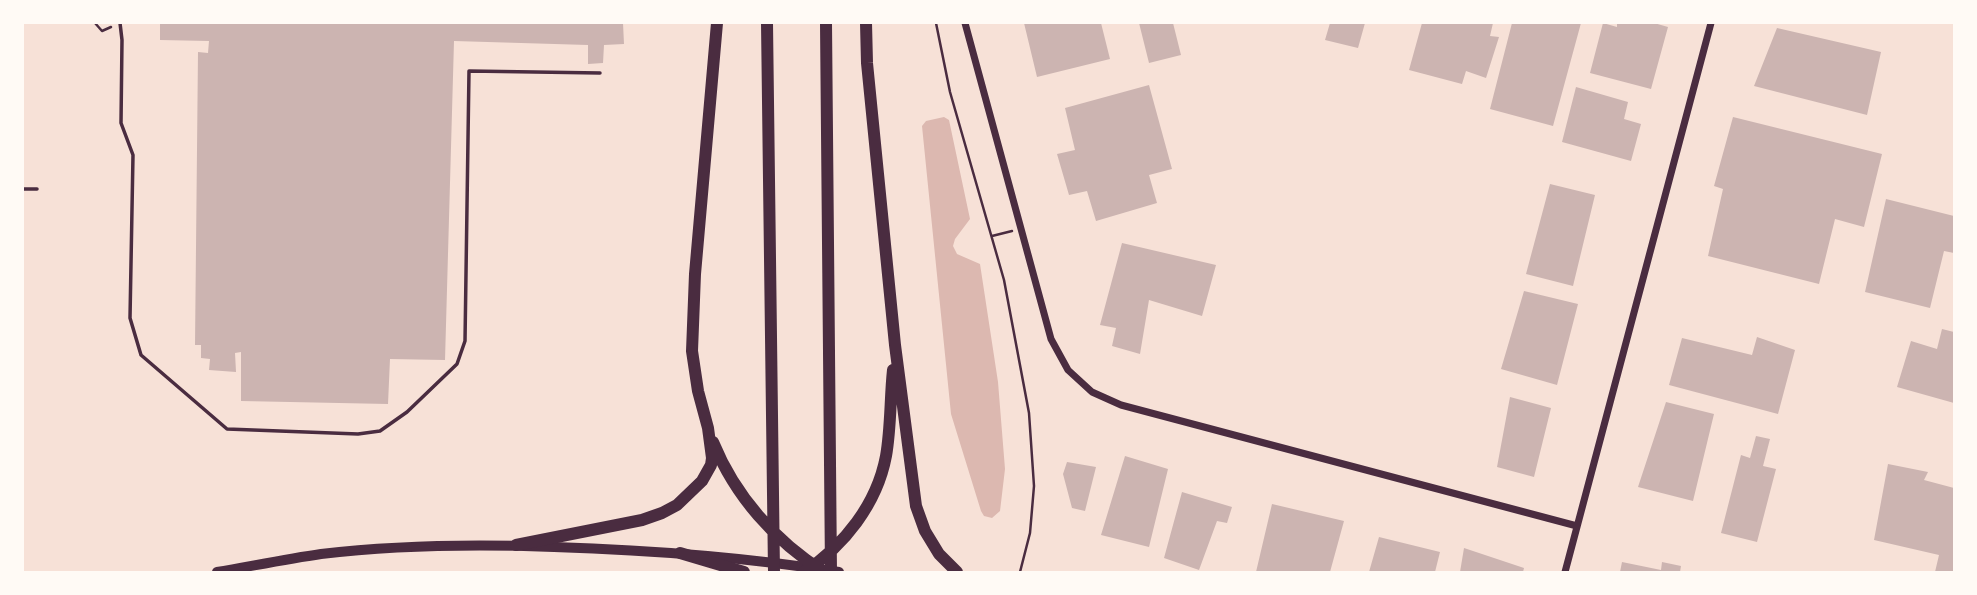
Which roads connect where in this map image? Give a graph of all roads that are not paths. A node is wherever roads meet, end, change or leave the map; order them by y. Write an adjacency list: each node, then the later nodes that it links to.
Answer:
1 (120, 23): 8 (lane)
2 (717, 23): 12 (highway)
3 (767, 23): 19 (highway)
4 (826, 23): 16 (highway)
5 (866, 23): 11 (highway)
6 (965, 23): 13 (street)
7 (1712, 23): 13 (street)
8 (600, 73)
9 (23, 189): 10 (lane)
10 (37, 189)
11 (895, 345): 16 (highway); 21 (highway)
12 (708, 428): 14 (highway); 16 (highway)
13 (1577, 526): 22 (street)
14 (516, 545): 15 (main road); 17 (main road)
15 (680, 553): 16 (main road); 18 (highway)
16 (817, 570): 20 (main road)
17 (217, 572)
18 (744, 572)
19 (774, 572)
20 (839, 572)
21 (957, 572)
22 (1565, 572)

